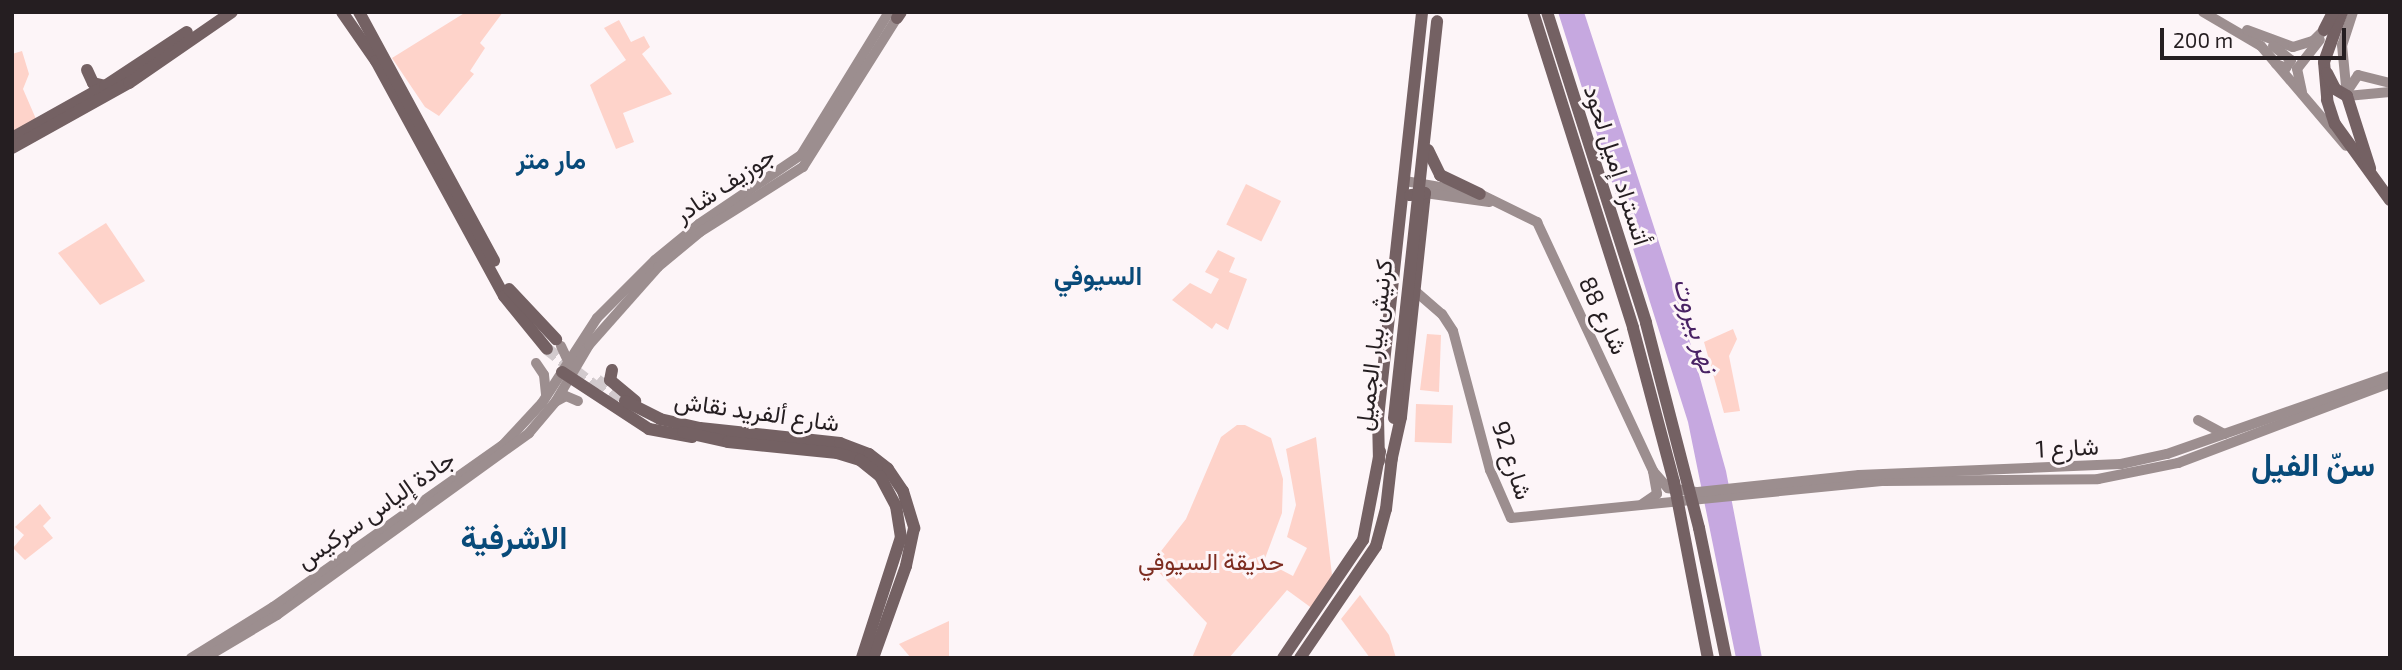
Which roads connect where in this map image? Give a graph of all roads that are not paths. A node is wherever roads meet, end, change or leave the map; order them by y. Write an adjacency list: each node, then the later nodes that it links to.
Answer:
1 (216, 12): 20 (highway)
2 (232, 12): 20 (highway)
3 (342, 12): 13 (highway)
4 (1533, 12): 69 (highway, أتستراد إميل لحود, bridge)
5 (1548, 12): 70 (highway, أتستراد إميل لحود, bridge)
6 (2203, 12): 16 (main road)
7 (2214, 12): 15 (main road)
8 (2333, 12): 14 (highway)
9 (2342, 12): 17 (highway)
10 (2353, 12): 22 (main road)
11 (896, 14): 41 (main road, جوزيف شادر); 44 (main road, جوزيف شادر)
12 (1433, 15): 30 (highway); 32 (highway); 57 (highway, كرنيش بيار الجميل)
13 (356, 18): 42 (highway); 42 (highway)
14 (2324, 30): 15 (main road); 24 (main road)
15 (2257, 35): 16 (main road)
16 (2273, 61): 24 (main road)
17 (2324, 67): 22 (highway); 29 (highway)
18 (87, 70): 20 (highway)
19 (2390, 82): 22 (main road)
20 (105, 92): 23 (highway)
21 (2390, 92): 22 (main road)
22 (2347, 95): 31 (highway)
23 (84, 101): 25 (highway); 27 (highway)
24 (2311, 107): 29 (main road)
25 (63, 120): 26 (highway); 28 (highway)
26 (93, 120)
27 (12, 138)
28 (12, 148)
29 (2351, 148): 31 (highway)
30 (1428, 150): 33 (highway); 34 (highway)
31 (2371, 175): 35 (highway)
32 (1405, 181): 33 (main road, شارع 88); 37 (highway)
33 (1425, 190): 34 (main road, شارع 88); 36 (main road, شارع 88); 37 (highway); 39 (highway)
34 (1480, 194): 36 (main road, شارع 88)
35 (2390, 200)
36 (1493, 202): 58 (main road, شارع 88)
37 (1401, 213): 38 (highway)
38 (1394, 274): 39 (highway); 40 (highway)
39 (1413, 300): 40 (highway); 57 (highway); 62 (main road, شارع 92)
40 (1392, 307): 57 (highway)
41 (584, 335): 42 (main road); 44 (main road, جوزيف شادر)
42 (554, 345): 44 (main road)
43 (536, 363): 49 (main road)
44 (570, 368): 49 (main road, جادة إلياس سركيس); 51 (highway)
45 (612, 370): 51 (highway)
46 (2390, 376): 55 (main road, شارع 1)
47 (2390, 383): 52 (main road, شارع 1)
48 (2390, 391): 52 (main road, شارع 1)
49 (551, 399): 50 (main road); 63 (main road, جادة إلياس سركيس); 64 (main road, جادة إلياس سركيس)
50 (578, 401)
51 (623, 404): 54 (highway); 54 (highway)
52 (2318, 411): 59 (main road, شارع 1)
53 (2198, 420): 55 (main road)
54 (701, 433): 65 (highway, شارع ألفريد نقاش); 66 (highway, شارع ألفريد نقاش)
55 (2224, 434): 56 (main road, شارع 1)
56 (2206, 441): 59 (main road); 60 (main road, شارع 1)
57 (1385, 462): 67 (highway, كرنيش بيار الجميل); 68 (highway, كرنيش بيار الجميل)
58 (1653, 471): 61 (main road); 62 (main road)
59 (2137, 472): 60 (main road, شارع 1)
60 (1734, 492): 61 (main road, شارع 92)
61 (1699, 496): 62 (main road, شارع 92)
62 (1632, 507)
63 (191, 658)
64 (205, 658)
65 (862, 658)
66 (873, 658)
67 (1283, 658)
68 (1300, 658)
69 (1709, 658)
70 (1726, 658)

